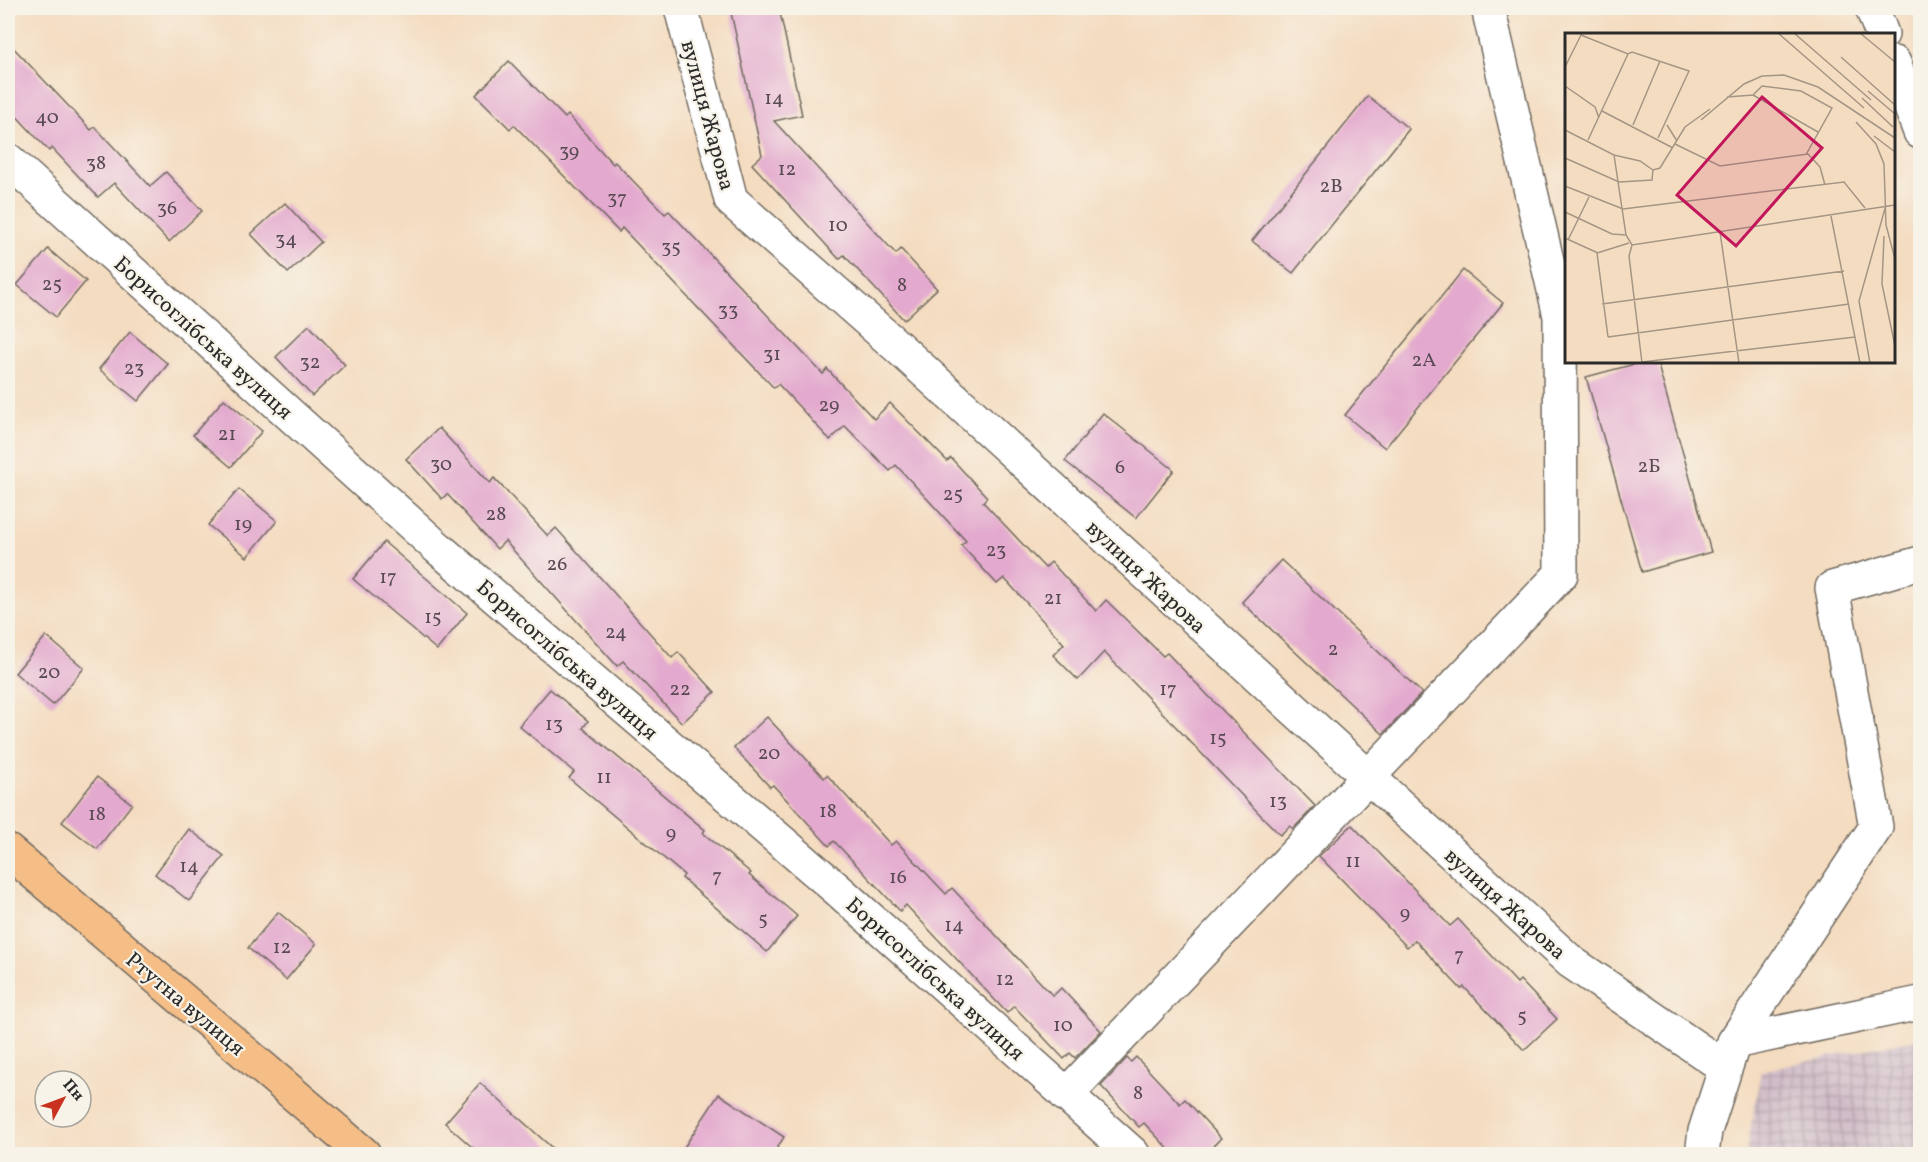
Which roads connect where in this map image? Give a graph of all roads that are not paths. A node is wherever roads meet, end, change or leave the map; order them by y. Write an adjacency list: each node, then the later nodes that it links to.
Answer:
1 (681, 8): 9 (street, вулиця Жарова)
2 (1488, 8): 9 (street)
3 (1872, 8): 4 (street)
4 (1882, 33)
5 (1895, 68): 6 (street)
6 (1920, 132)
7 (8, 160): 13 (street, Борисоглібська вулиця)
8 (1920, 563): 12 (street)
9 (1368, 778): 12 (street, вулиця Жарова); 13 (street)
10 (8, 851): 14 (main road, Ртутна вулиця)
11 (1920, 1003): 12 (street)
12 (1729, 1054): 16 (street)
13 (1066, 1095): 15 (street, Борисоглібська вулиця)
14 (364, 1155)
15 (1133, 1155)
16 (1702, 1155)

